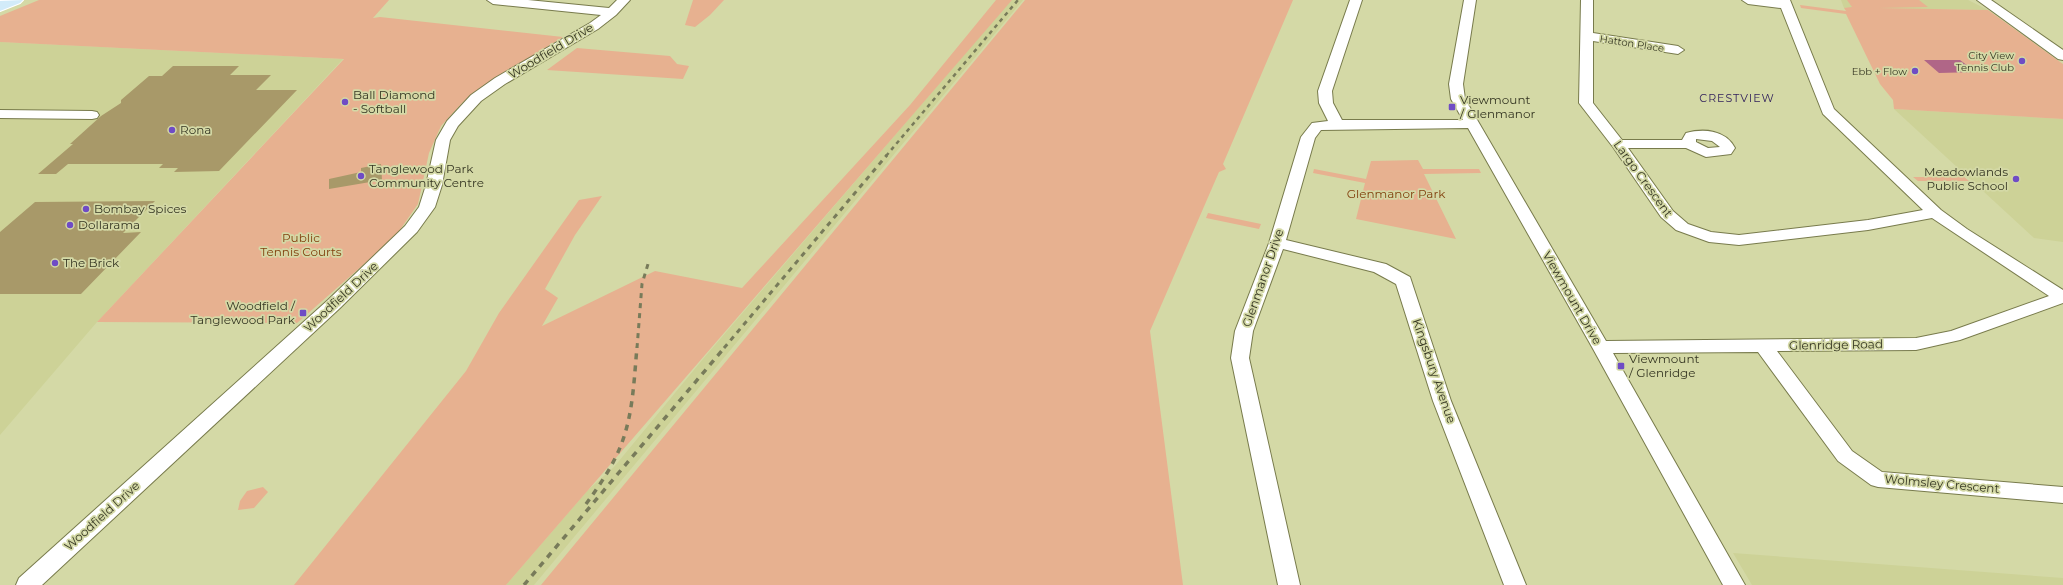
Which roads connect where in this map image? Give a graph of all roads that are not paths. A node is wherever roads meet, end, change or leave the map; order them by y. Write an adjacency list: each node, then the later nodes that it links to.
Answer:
1 (15, 0): 10 (main road)
2 (493, 0): 11 (street)
3 (624, 0): 11 (street, Woodfield Drive)
4 (1356, 0): 17 (street)
5 (1587, 0): 12 (street, Largo Crescent)
6 (1748, 0): 9 (street)
7 (1983, 0): 14 (street)
8 (1466, 1): 18 (street, Viewmount Drive)
9 (1785, 3): 21 (street)
10 (0, 6)
11 (612, 12): 27 (street, Woodfield Drive)
12 (1586, 36): 13 (street, Hatton Place); 19 (street, Largo Crescent)
13 (1678, 50)
14 (2063, 56)
15 (0, 114): 16 (street)
16 (92, 115)
17 (1337, 124): 18 (street, Glenmanor Drive); 22 (street, Glenmanor Drive)
18 (1471, 124): 24 (street, Viewmount Drive)
19 (1618, 144): 20 (street); 21 (street, Largo Crescent)
20 (1690, 144)
21 (1935, 213): 23 (street)
22 (1277, 243): 28 (street, Glenmanor Drive); 29 (street, Kingsbury Avenue)
23 (2063, 297): 25 (street, Glenridge Road)
24 (1601, 347): 25 (street, Glenridge Road); 30 (street, Viewmount Drive)
25 (1764, 347): 26 (street, Wolmsley Crescent)
26 (2063, 495)
27 (27, 585)
28 (1289, 585)
29 (1515, 585)
30 (1734, 585)

